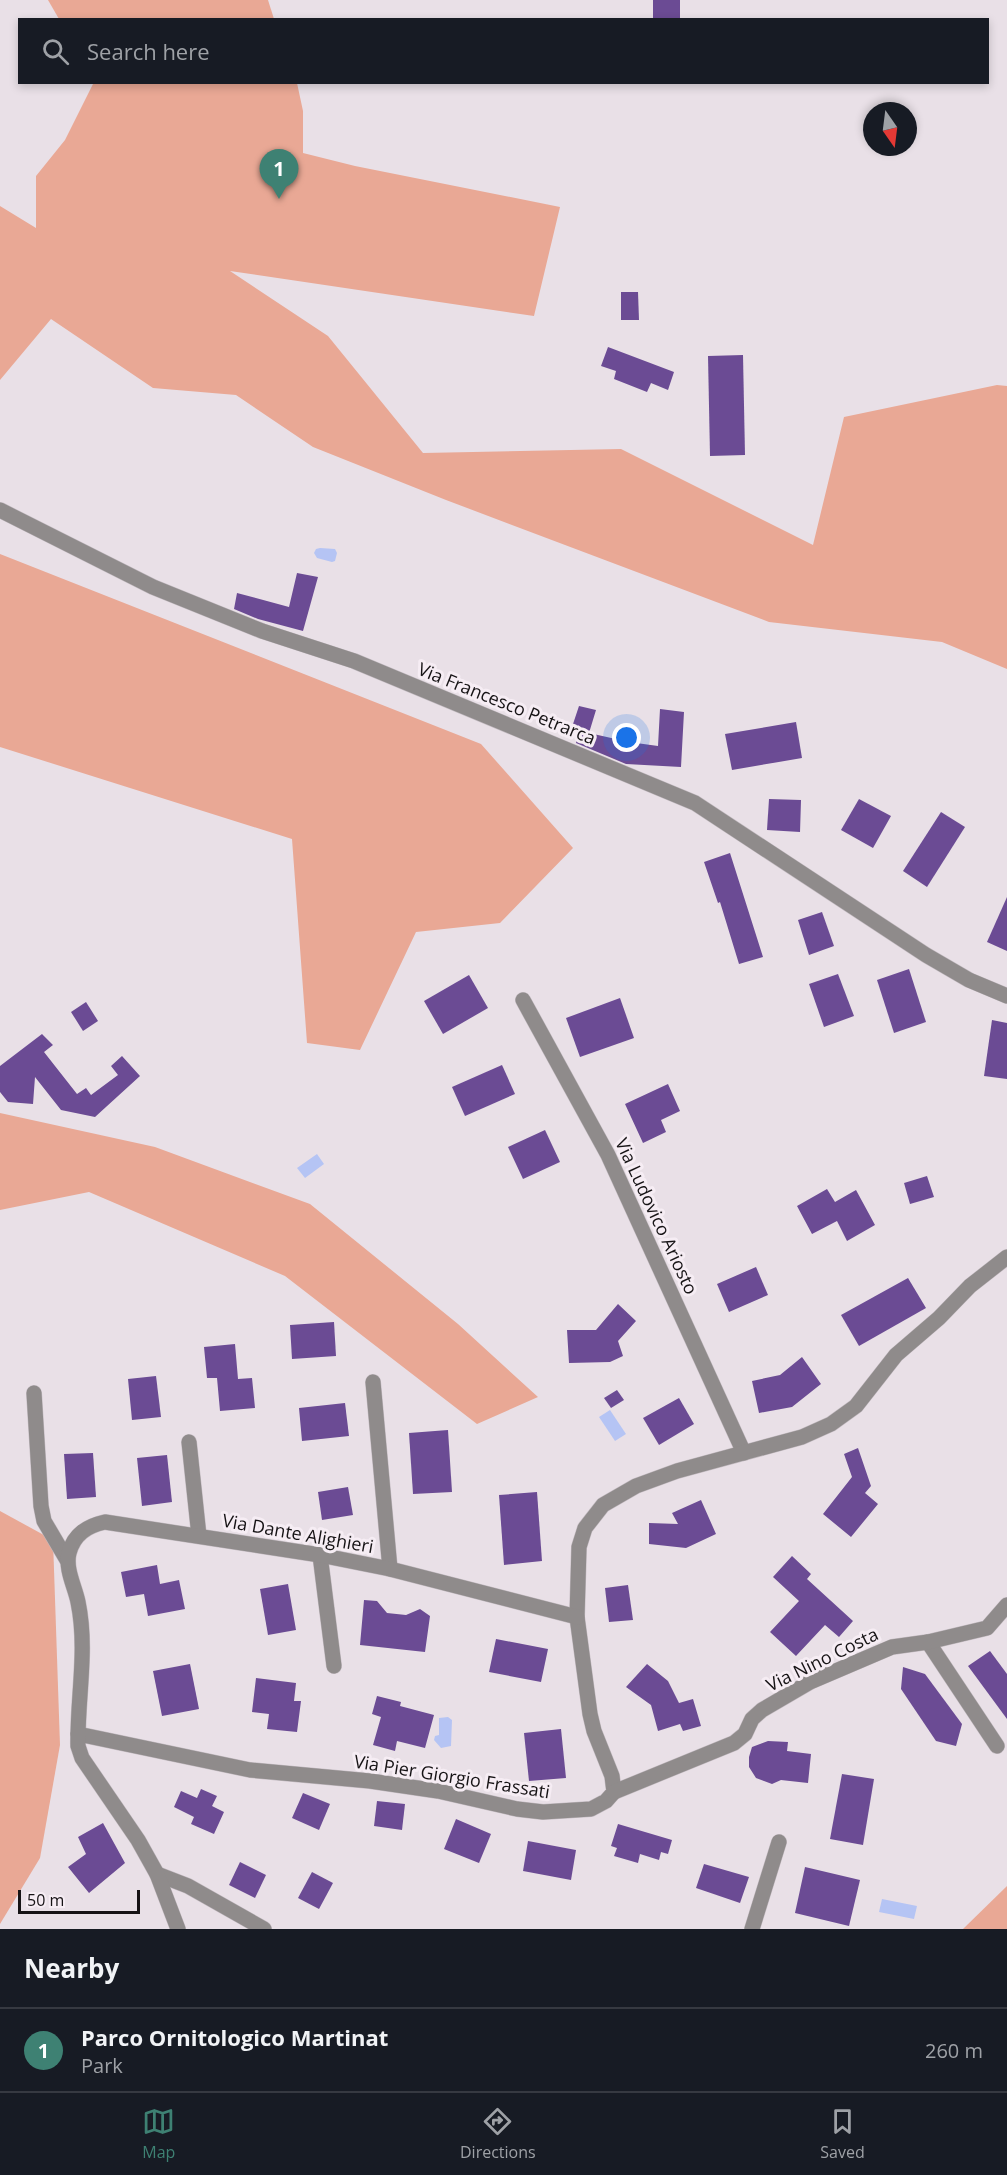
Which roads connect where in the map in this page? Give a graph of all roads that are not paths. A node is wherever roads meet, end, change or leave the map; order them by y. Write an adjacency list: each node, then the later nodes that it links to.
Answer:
1 (0, 510): 2 (street, Via Francesco Petrarca)
2 (1007, 996)
3 (524, 1000): 8 (street, Via Ludovico Ariosto)
4 (1007, 1257): 8 (street)
5 (373, 1382): 12 (street, Via Dante Alighieri)
6 (34, 1393): 11 (street)
7 (189, 1442): 9 (street, Via Dante Alighieri)
8 (744, 1453): 14 (street)
9 (199, 1536): 10 (street, Via Dante Alighieri); 11 (street, Via Dante Alighieri)
10 (320, 1554): 12 (street, Via Dante Alighieri); 16 (street)
11 (67, 1560): 17 (street)
12 (390, 1569): 14 (street, Via Dante Alighieri)
13 (1007, 1605): 15 (street, Via Nino Costa)
14 (577, 1617): 19 (street)
15 (928, 1642): 18 (street); 19 (street, Via Nino Costa)
16 (334, 1666)
17 (78, 1734): 19 (street, Via Pier Giorgio Frassati); 21 (street)
18 (997, 1746)
19 (614, 1792)
20 (779, 1842): 24 (street)
21 (157, 1874): 22 (street); 23 (street)
22 (178, 1929)
23 (264, 1929)
24 (752, 1929)

